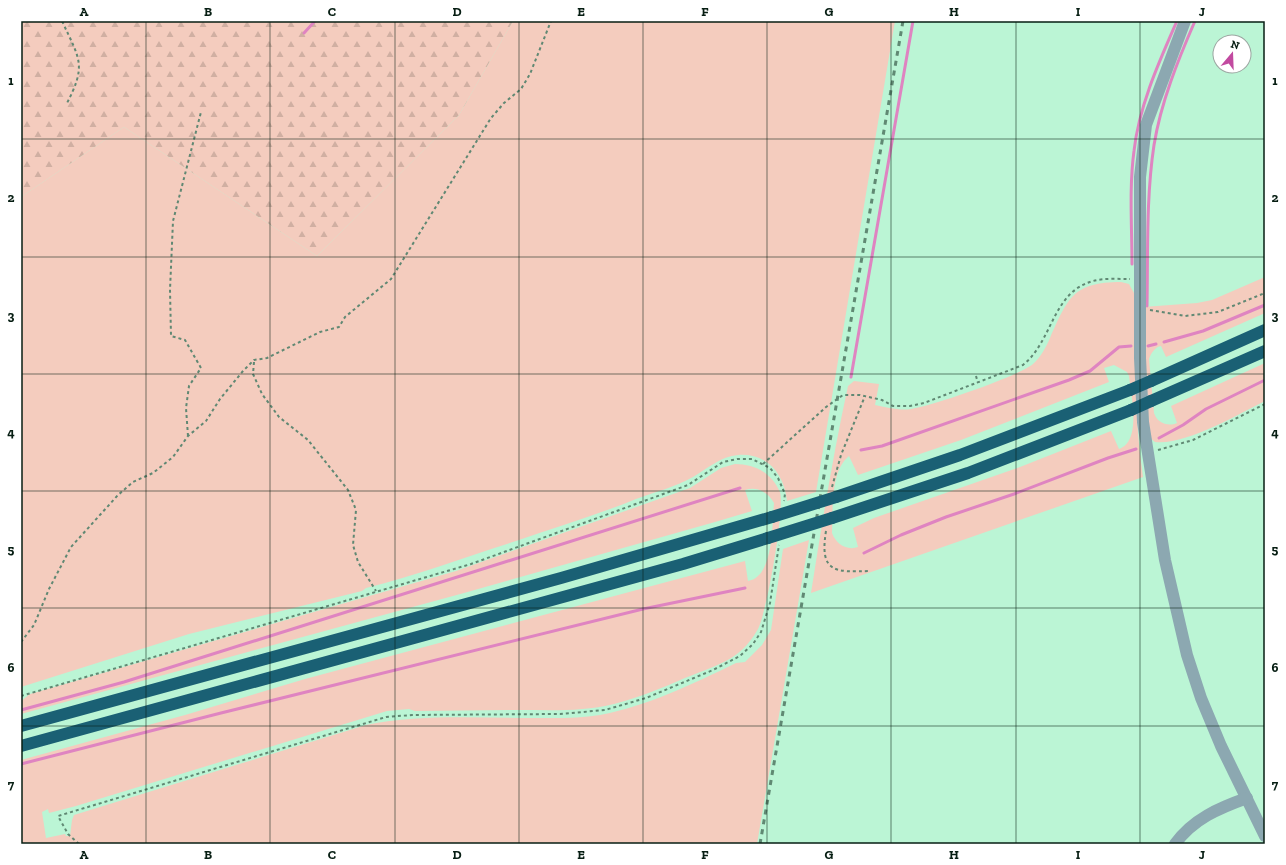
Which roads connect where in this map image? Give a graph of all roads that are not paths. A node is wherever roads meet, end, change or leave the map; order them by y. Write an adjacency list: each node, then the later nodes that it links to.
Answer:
1 (1185, 21): 6 (street)
2 (1265, 330): 4 (highway, bridge)
3 (1265, 351): 5 (highway, bridge)
4 (21, 726)
5 (21, 746)
6 (1247, 798): 7 (street); 8 (street)
7 (1265, 836)
8 (1175, 844)

